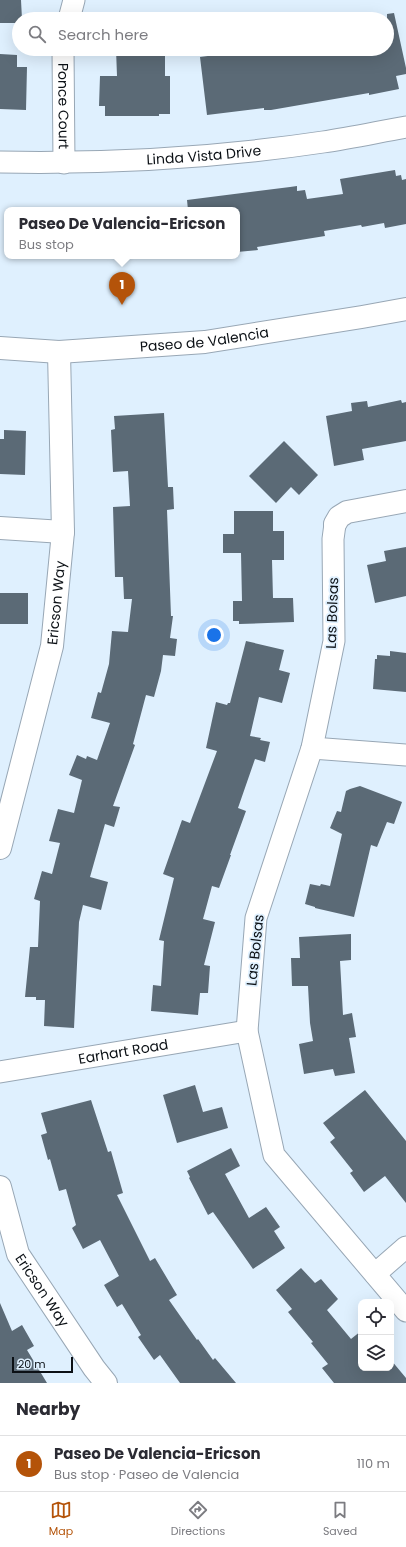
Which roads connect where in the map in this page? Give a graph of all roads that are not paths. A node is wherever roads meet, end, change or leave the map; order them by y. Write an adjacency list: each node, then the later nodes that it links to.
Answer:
1 (74, 0): 2 (street)
2 (70, 12)
3 (63, 56): 6 (street, Ponce Court)
4 (406, 127): 6 (street, Linda Vista Drive)
5 (0, 162): 6 (street, Linda Vista Drive)
6 (64, 164)
7 (406, 309): 9 (street, Paseo de Valencia)
8 (0, 348): 9 (street, Paseo de Valencia)
9 (59, 352): 13 (street, Ericson Way)
10 (406, 501): 11 (street)
11 (335, 524): 14 (street, Las Bolsas)
12 (0, 528): 13 (street)
13 (63, 532): 16 (street, Ericson Way)
14 (312, 748): 15 (street); 17 (street, Las Bolsas)
15 (406, 755)
16 (0, 848)
17 (247, 1031): 18 (street, Earhart Road); 21 (street, Las Bolsas)
18 (0, 1072)
19 (0, 1187): 23 (street, Ericson Way)
20 (406, 1247): 21 (street)
21 (375, 1274): 22 (street, Las Bolsas)
22 (406, 1311)
23 (106, 1383)

